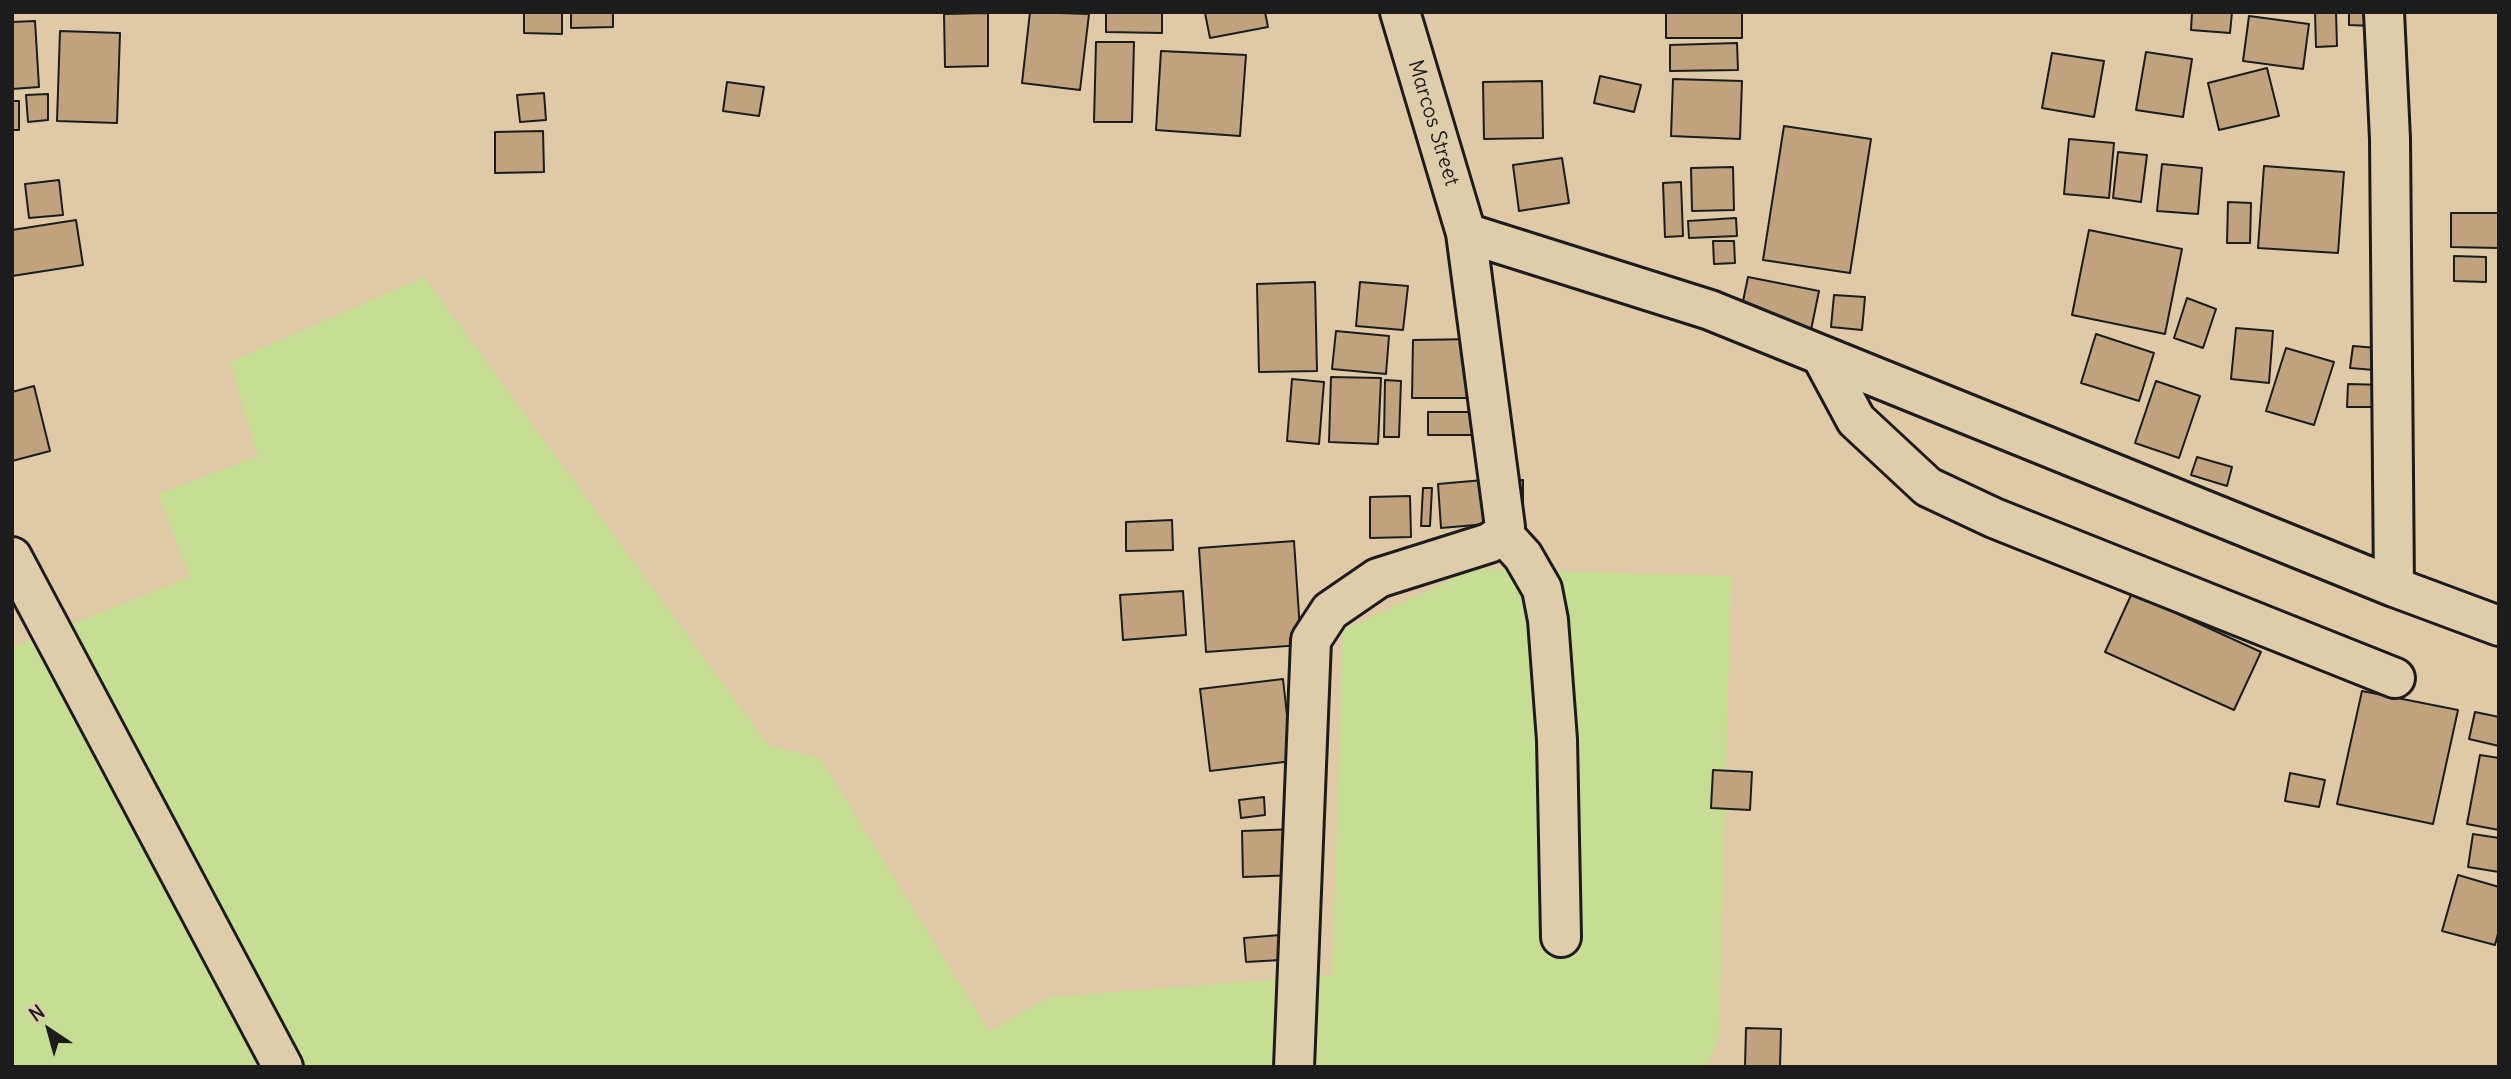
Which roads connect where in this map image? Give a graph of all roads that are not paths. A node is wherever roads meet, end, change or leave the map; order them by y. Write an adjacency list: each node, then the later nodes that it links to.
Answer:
1 (1400, 12): 3 (street, Marcos Street)
2 (2384, 12): 7 (street)
3 (1466, 233): 4 (street); 5 (street, Marcos Street)
4 (1821, 355): 7 (street); 9 (street)
5 (1503, 534): 10 (street); 12 (street)
6 (12, 557): 11 (street)
7 (2394, 587): 8 (street)
8 (2499, 625)
9 (2395, 678)
10 (1561, 937)
11 (283, 1067)
12 (1294, 1067)

